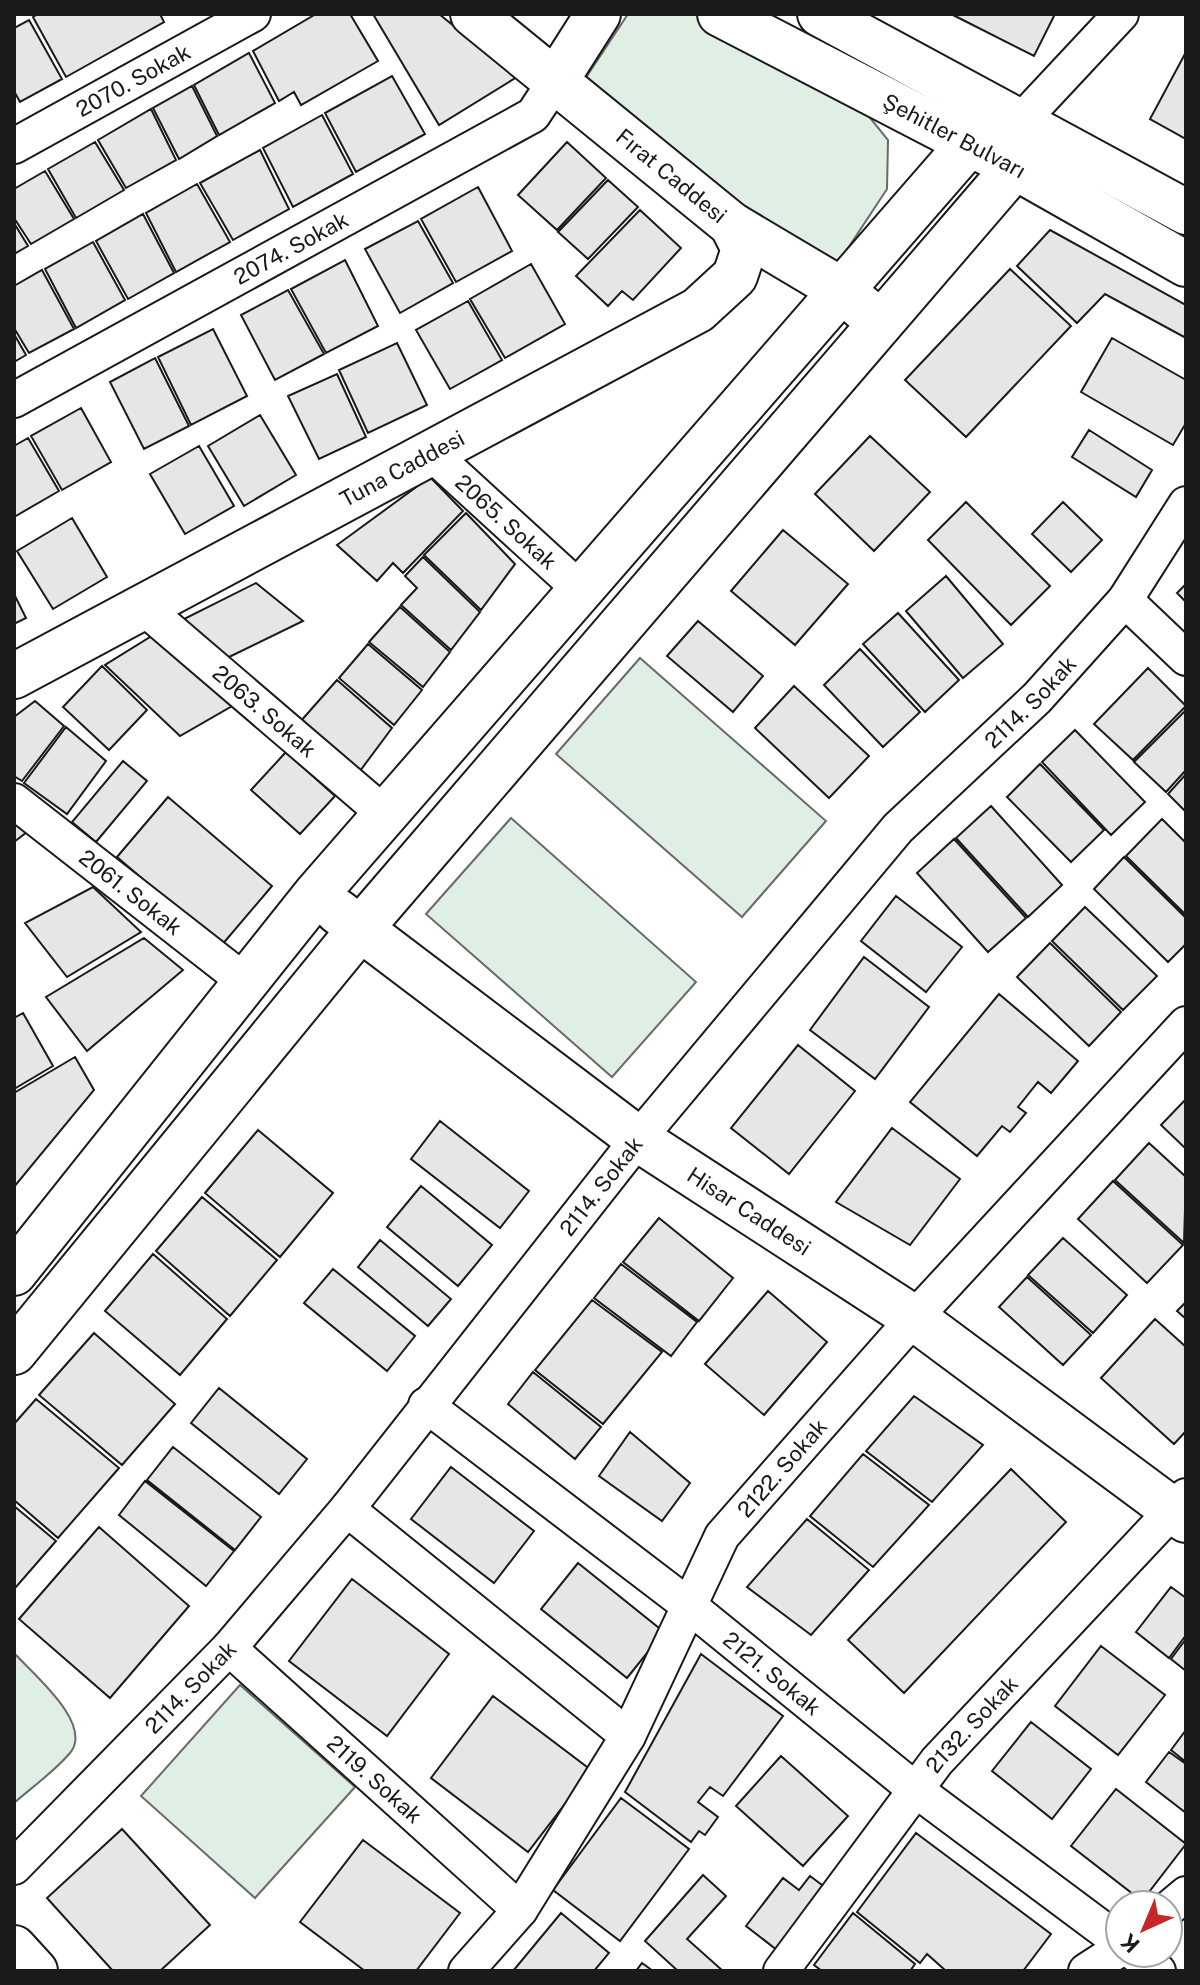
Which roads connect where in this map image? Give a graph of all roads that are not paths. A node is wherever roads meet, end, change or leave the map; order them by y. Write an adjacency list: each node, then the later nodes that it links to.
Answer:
1 (253, 14): 10 (street, 2070. Sokak)
2 (473, 14): 7 (main road, Fırat Caddesi)
3 (598, 14): 7 (main road)
4 (720, 14): 9 (main road, Şehitler Bulvarı)
5 (820, 14): 8 (main road, Şehitler Bulvarı)
6 (1121, 14): 8 (street)
7 (556, 80): 13 (main road, Fırat Caddesi); 17 (street, 2074. Sokak)
8 (1022, 120): 9 (main road); 11 (main road); 12 (main road, Şehitler Bulvarı)
9 (969, 144): 11 (main road, Şehitler Bulvarı); 15 (main road)
10 (14, 146)
11 (1015, 167): 14 (main road, Şehitler Bulvarı); 16 (main road)
12 (1186, 212)
13 (732, 225): 15 (main road, Fırat Caddesi); 18 (main road, Tuna Caddesi)
14 (1186, 264)
15 (843, 291): 16 (main road, Fırat Caddesi); 20 (main road)
16 (879, 323): 28 (main road)
17 (14, 400)
18 (431, 453): 20 (street, 2065. Sokak); 22 (main road, Tuna Caddesi)
19 (1186, 504): 21 (street, 2114. Sokak)
20 (582, 591): 26 (main road)
21 (1125, 600): 23 (street); 31 (street, 2114. Sokak)
22 (143, 607): 24 (main road, Tuna Caddesi); 26 (street, 2063. Sokak)
23 (1186, 658)
24 (14, 676)
25 (14, 801): 29 (street, 2061. Sokak)
26 (386, 815): 27 (main road)
27 (316, 894): 28 (main road, Hisar Caddesi); 29 (main road)
28 (360, 929): 31 (main road, Hisar Caddesi); 35 (main road)
29 (247, 983): 32 (main road)
30 (1186, 1024): 34 (street, 2122. Sokak)
31 (638, 1139): 34 (main road, Hisar Caddesi); 36 (street, 2114. Sokak)
32 (14, 1273)
33 (14, 1283): 35 (main road)
34 (914, 1318): 38 (main road, Hisar Caddesi); 39 (street, 2122. Sokak)
35 (27, 1337)
36 (426, 1405): 37 (street, 2114. Sokak); 39 (street, 2121. Sokak)
37 (347, 1509): 40 (street, 2114. Sokak); 41 (street)
38 (1182, 1509): 42 (street, 2132. Sokak)
39 (688, 1605): 41 (street, 2122. Sokak); 42 (street, 2121. Sokak)
40 (229, 1648): 43 (street, 2114. Sokak); 44 (street, 2119. Sokak)
41 (628, 1736): 44 (street, 2122. Sokak)
42 (916, 1789): 45 (street, 2121. Sokak); 50 (street, 2132. Sokak)
43 (14, 1867)
44 (520, 1910): 49 (street, 2122. Sokak)
45 (1104, 1930)
46 (14, 1948): 48 (main road)
47 (1104, 1959): 51 (street)
48 (35, 1971)
49 (466, 1971)
50 (781, 1971)
51 (1086, 1971)

